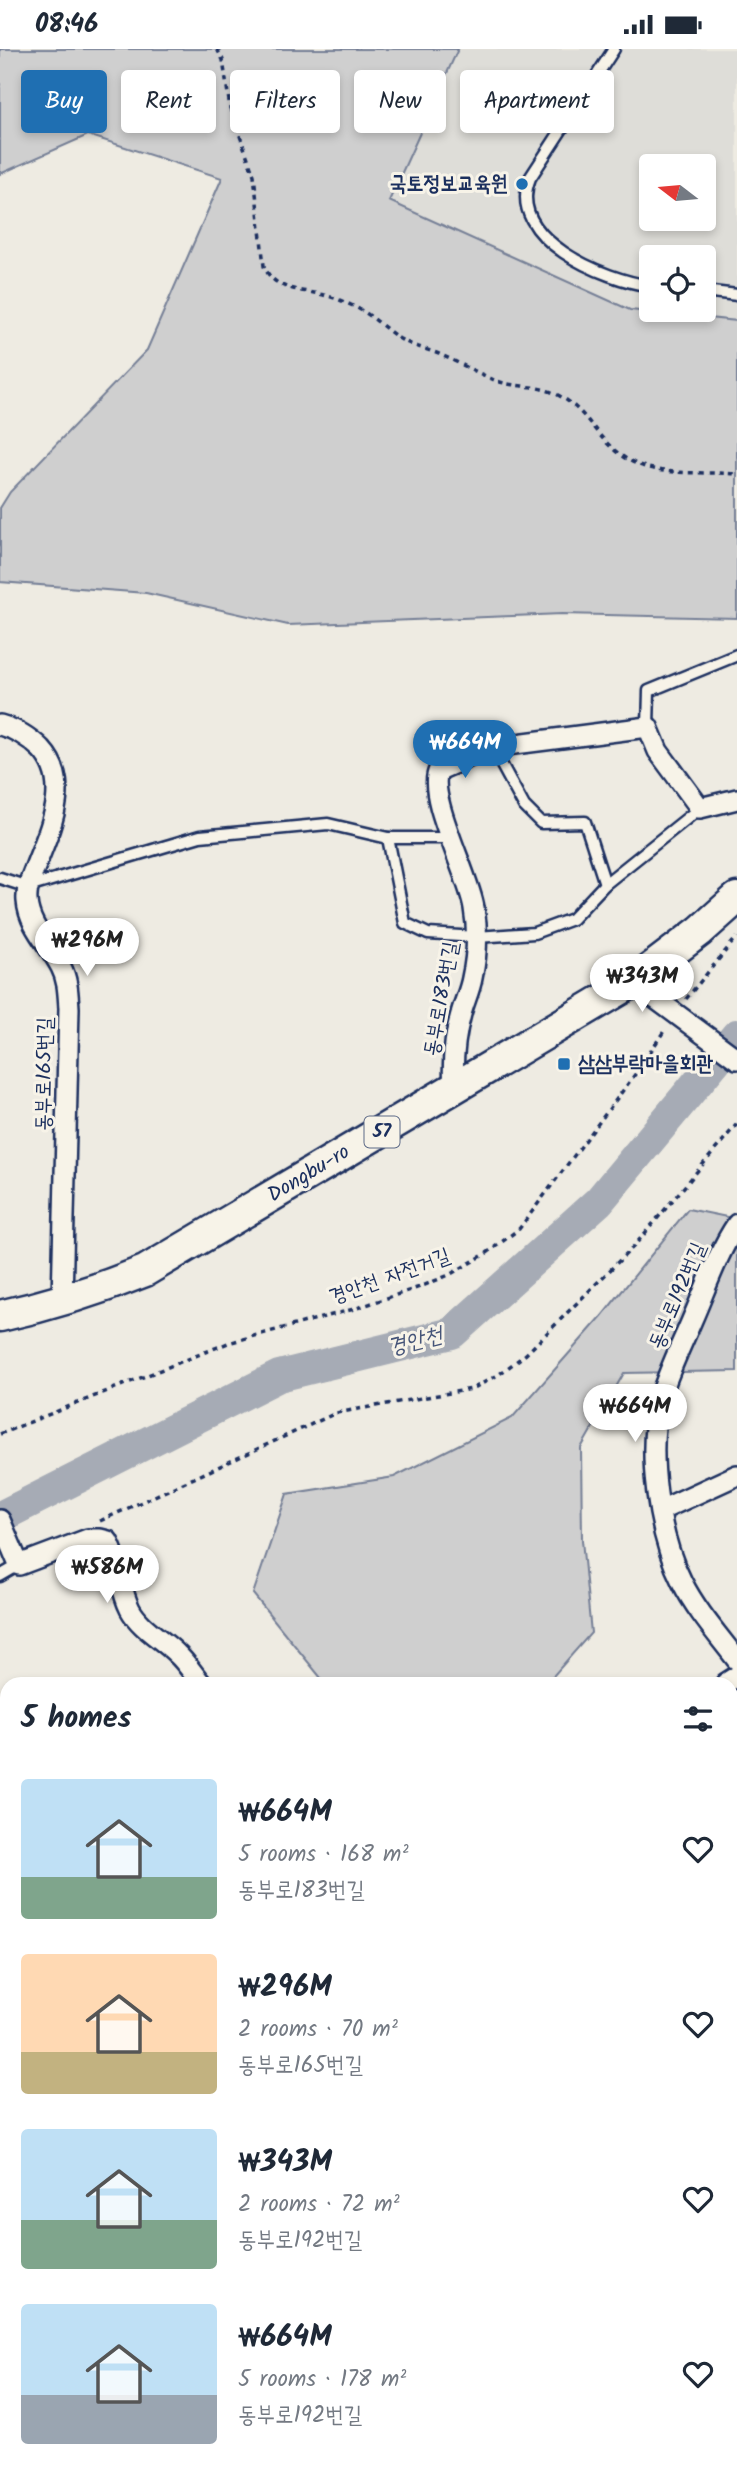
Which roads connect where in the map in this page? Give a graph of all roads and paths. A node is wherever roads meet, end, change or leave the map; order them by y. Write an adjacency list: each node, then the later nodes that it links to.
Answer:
1 (217, 49): 6 (path)
2 (614, 49): 3 (lane)
3 (639, 284)
4 (716, 292): 5 (lane)
5 (737, 295)
6 (737, 474)
7 (737, 655): 9 (lane)
8 (0, 725): 17 (street, 동부로165번길)
9 (648, 727): 10 (street, 동부로183번길); 12 (street)
10 (492, 747): 14 (street, 동부로183번길); 16 (lane)
11 (737, 799): 12 (street)
12 (700, 808): 16 (lane)
13 (388, 838): 14 (lane); 17 (lane); 20 (lane)
14 (451, 838): 20 (street, 동부로183번길)
15 (0, 878): 17 (lane)
16 (605, 884): 20 (lane)
17 (27, 887): 28 (street, 동부로165번길)
18 (737, 898): 22 (main road, Dongbu-ro / 57)
19 (737, 915): 22 (main road)
20 (477, 937): 25 (street, 동부로183번길)
21 (737, 937): 23 (path, 경안천 자전거길)
22 (638, 985): 23 (street); 25 (main road, Dongbu-ro / 57); 30 (main road)
23 (675, 1014): 24 (street); 31 (path, 경안천 자전거길)
24 (737, 1059)
25 (454, 1089): 28 (main road, Dongbu-ro / 57)
26 (737, 1124): 35 (path)
27 (737, 1224): 33 (street, 동부로192번길)
28 (62, 1300): 29 (main road, Dongbu-ro / 57)
29 (0, 1316)
30 (0, 1326)
31 (0, 1434)
32 (737, 1475): 33 (street)
33 (661, 1510): 38 (street, 동부로192번길)
34 (0, 1520): 36 (street)
35 (97, 1523)
36 (19, 1565): 37 (lane); 39 (street)
37 (0, 1576)
38 (737, 1660)
39 (196, 1677)

